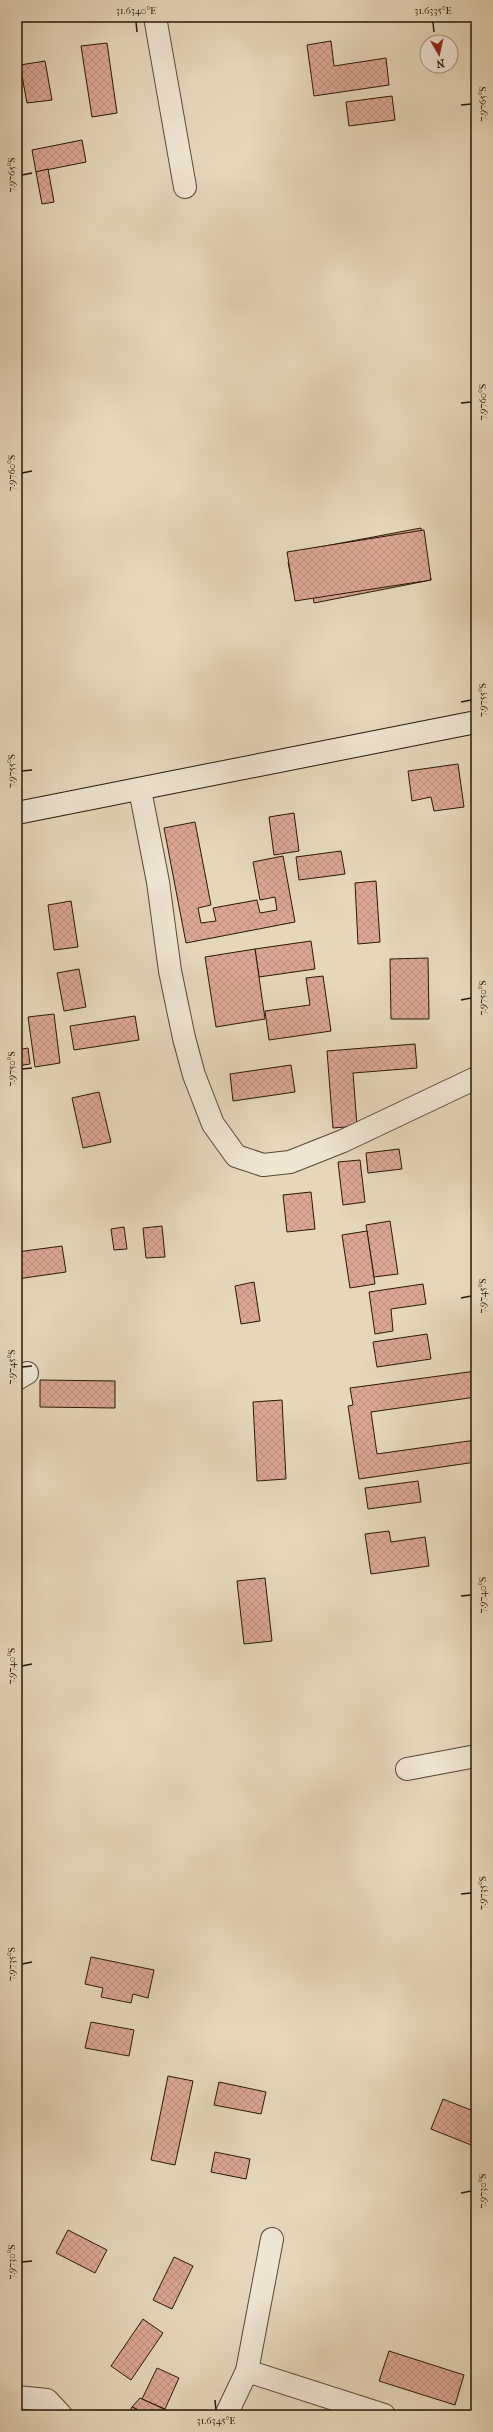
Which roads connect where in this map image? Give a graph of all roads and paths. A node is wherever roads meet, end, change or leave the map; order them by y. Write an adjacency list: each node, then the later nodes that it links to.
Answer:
1 (155, 17): 2 (street)
2 (185, 187)
3 (476, 722): 4 (street)
4 (140, 790): 5 (street); 6 (street)
5 (17, 813)
6 (476, 1078)
7 (476, 1756): 8 (street)
8 (407, 1769)
9 (272, 2239): 10 (street)
10 (247, 2372): 13 (street); 14 (street)
11 (17, 2397): 12 (street)
12 (61, 2415)
13 (226, 2415)
14 (384, 2415)

